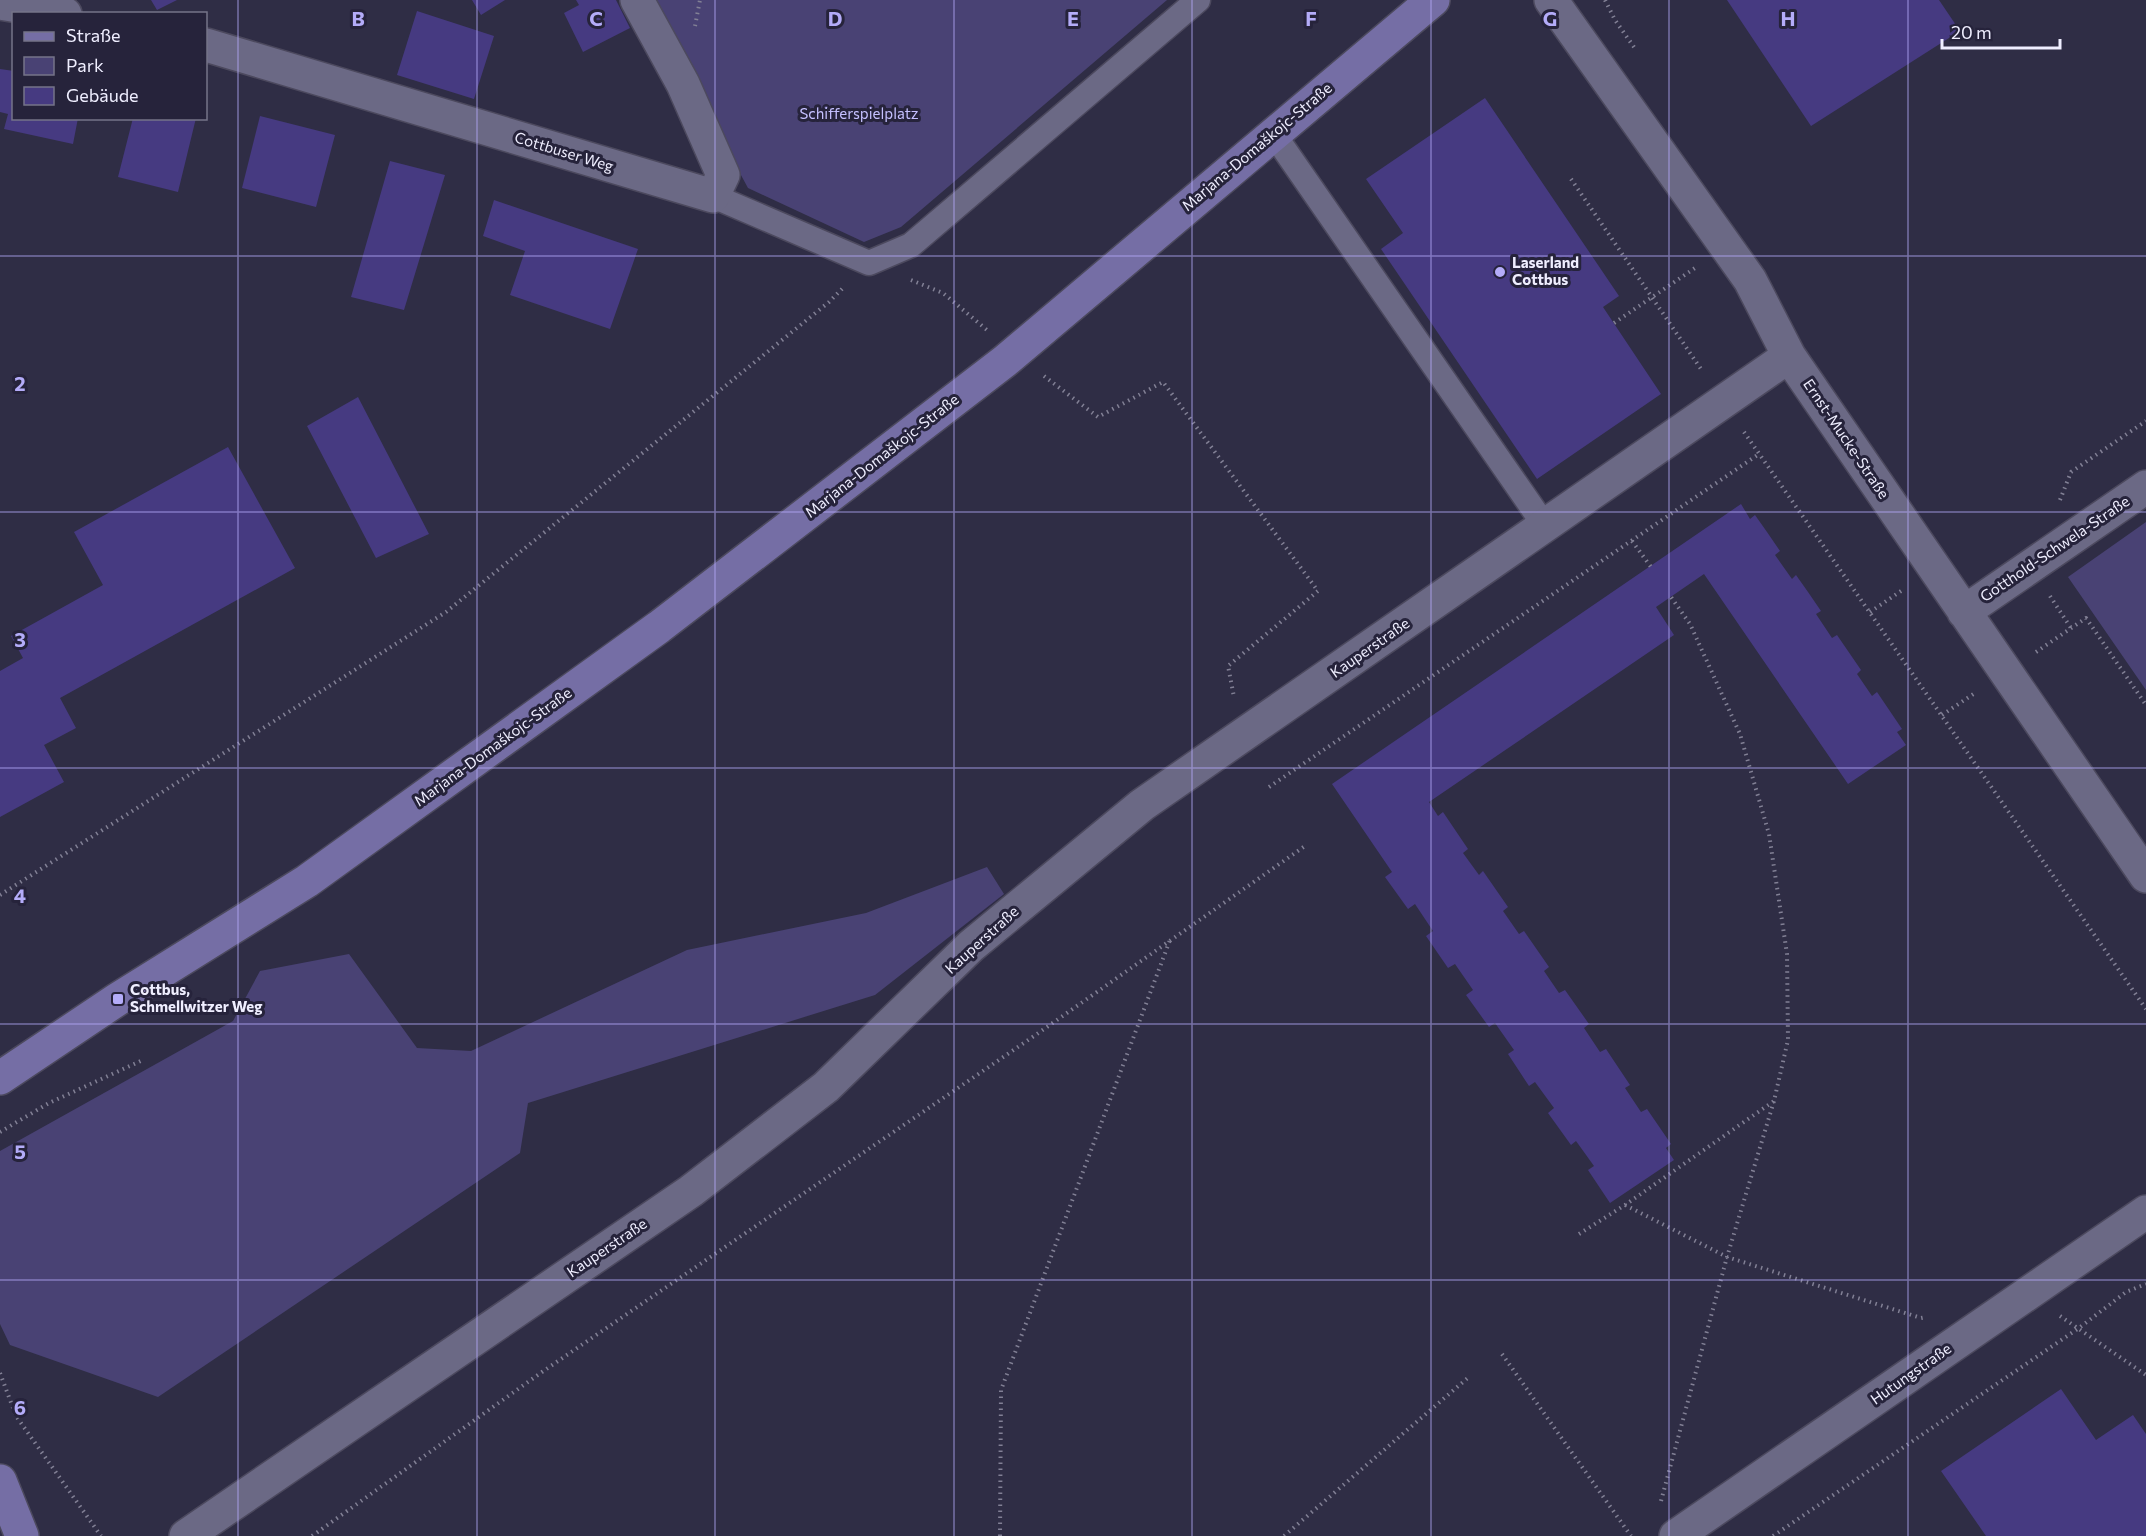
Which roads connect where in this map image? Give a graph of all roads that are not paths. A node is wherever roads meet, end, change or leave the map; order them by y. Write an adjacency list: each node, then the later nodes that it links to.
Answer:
1 (637, 0): 9 (street)
2 (1198, 0): 9 (lane)
3 (1433, 0): 8 (street, Marjana-Domaškojc-Straße)
4 (1551, 0): 10 (street, Ernst-Mucke-Straße)
5 (0, 3): 6 (street)
6 (53, 12)
7 (207, 45): 9 (street, Cottbuser Weg)
8 (1273, 133): 12 (lane); 15 (street, Marjana-Domaškojc-Straße)
9 (713, 196)
10 (1789, 357): 12 (street, Kauperstraße); 13 (street, Ernst-Mucke-Straße)
11 (2146, 487): 13 (street, Gotthold-Schwela-Straße)
12 (1545, 526): 19 (street, Kauperstraße)
13 (1964, 612): 14 (street, Ernst-Mucke-Straße)
14 (2146, 876)
15 (0, 1078)
16 (2146, 1212): 20 (street, Hutungstraße)
17 (0, 1481): 18 (street)
18 (22, 1536)
19 (186, 1536)
20 (1676, 1536)

